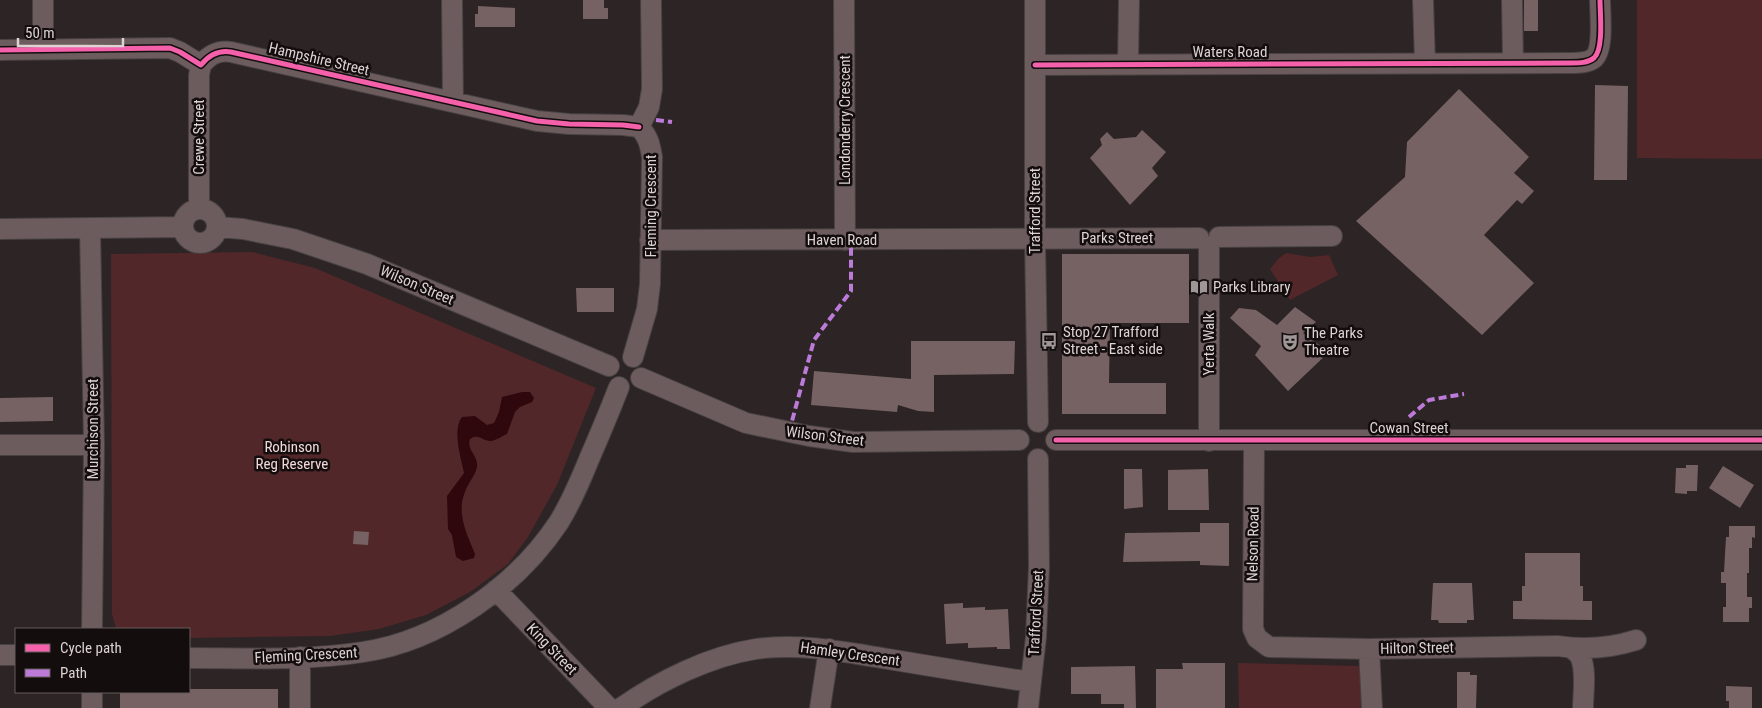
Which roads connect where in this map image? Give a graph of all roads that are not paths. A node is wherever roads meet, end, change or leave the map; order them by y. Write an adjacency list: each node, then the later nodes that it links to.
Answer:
1 (43, 0): 10 (street)
2 (452, 0): 17 (street)
3 (651, 0): 18 (street)
4 (844, 0): 26 (street, Londonderry Crescent)
5 (1035, 0): 16 (street, Trafford Street)
6 (1128, 0): 14 (street)
7 (1424, 0): 12 (street)
8 (1512, 0): 13 (street)
9 (1600, 0): 13 (street, Waters Road)
10 (43, 49): 11 (street); 15 (street)
11 (0, 50)
12 (1426, 63): 13 (street, Waters Road); 14 (street, Waters Road)
13 (1513, 63)
14 (1128, 64): 16 (street, Waters Road)
15 (201, 65): 17 (street, Hampshire Street); 19 (street, Crewe Street)
16 (1034, 65): 27 (street, Trafford Street)
17 (453, 102): 18 (street, Hampshire Street)
18 (639, 127): 25 (street, Fleming Crescent)
19 (199, 209): 20 (street); 21 (street)
20 (184, 227): 21 (street); 22 (street)
21 (217, 227): 30 (street, Wilson Street)
22 (90, 228): 23 (street); 40 (street, Murchison Street)
23 (0, 229)
24 (1332, 236): 28 (street, Parks Street)
25 (650, 240): 26 (street, Haven Road); 29 (street, Fleming Crescent)
26 (845, 240): 27 (street, Haven Road)
27 (1035, 240): 28 (street, Parks Street); 33 (street, Trafford Street)
28 (1209, 241): 37 (street, Yerta Walk)
29 (633, 357): 30 (street); 31 (street)
30 (609, 366): 32 (street)
31 (641, 378): 32 (street); 34 (street, Wilson Street)
32 (619, 387): 42 (street, Fleming Crescent)
33 (1038, 422): 34 (street); 35 (street)
34 (1019, 440): 41 (street)
35 (1056, 440): 37 (street, Cowan Street); 41 (street)
36 (1762, 440): 38 (street, Cowan Street)
37 (1209, 441): 38 (street, Cowan Street)
38 (1254, 441): 45 (street, Nelson Road)
39 (0, 445): 40 (street)
40 (94, 445): 43 (street, Murchison Street)
41 (1038, 459): 53 (street, Trafford Street)
42 (496, 590): 51 (street, Fleming Crescent); 57 (street, King Street)
43 (92, 628)
44 (1636, 640): 46 (street, Hilton Street)
45 (1263, 644): 48 (street, Hilton Street)
46 (1571, 648): 48 (street, Hilton Street); 62 (street)
47 (829, 649): 53 (street, Hamley Crescent); 58 (street, Hamley Crescent); 59 (street)
48 (1369, 649): 61 (street)
49 (0, 655): 50 (street)
50 (15, 655)
51 (300, 657): 52 (street, Fleming Crescent); 56 (street)
52 (190, 658)
53 (1031, 682): 60 (street, Trafford Street)
54 (92, 693): 55 (street)
55 (92, 708)
56 (300, 708)
57 (609, 708)
58 (621, 708)
59 (820, 708)
60 (1028, 708)
61 (1372, 708)
62 (1584, 708)

